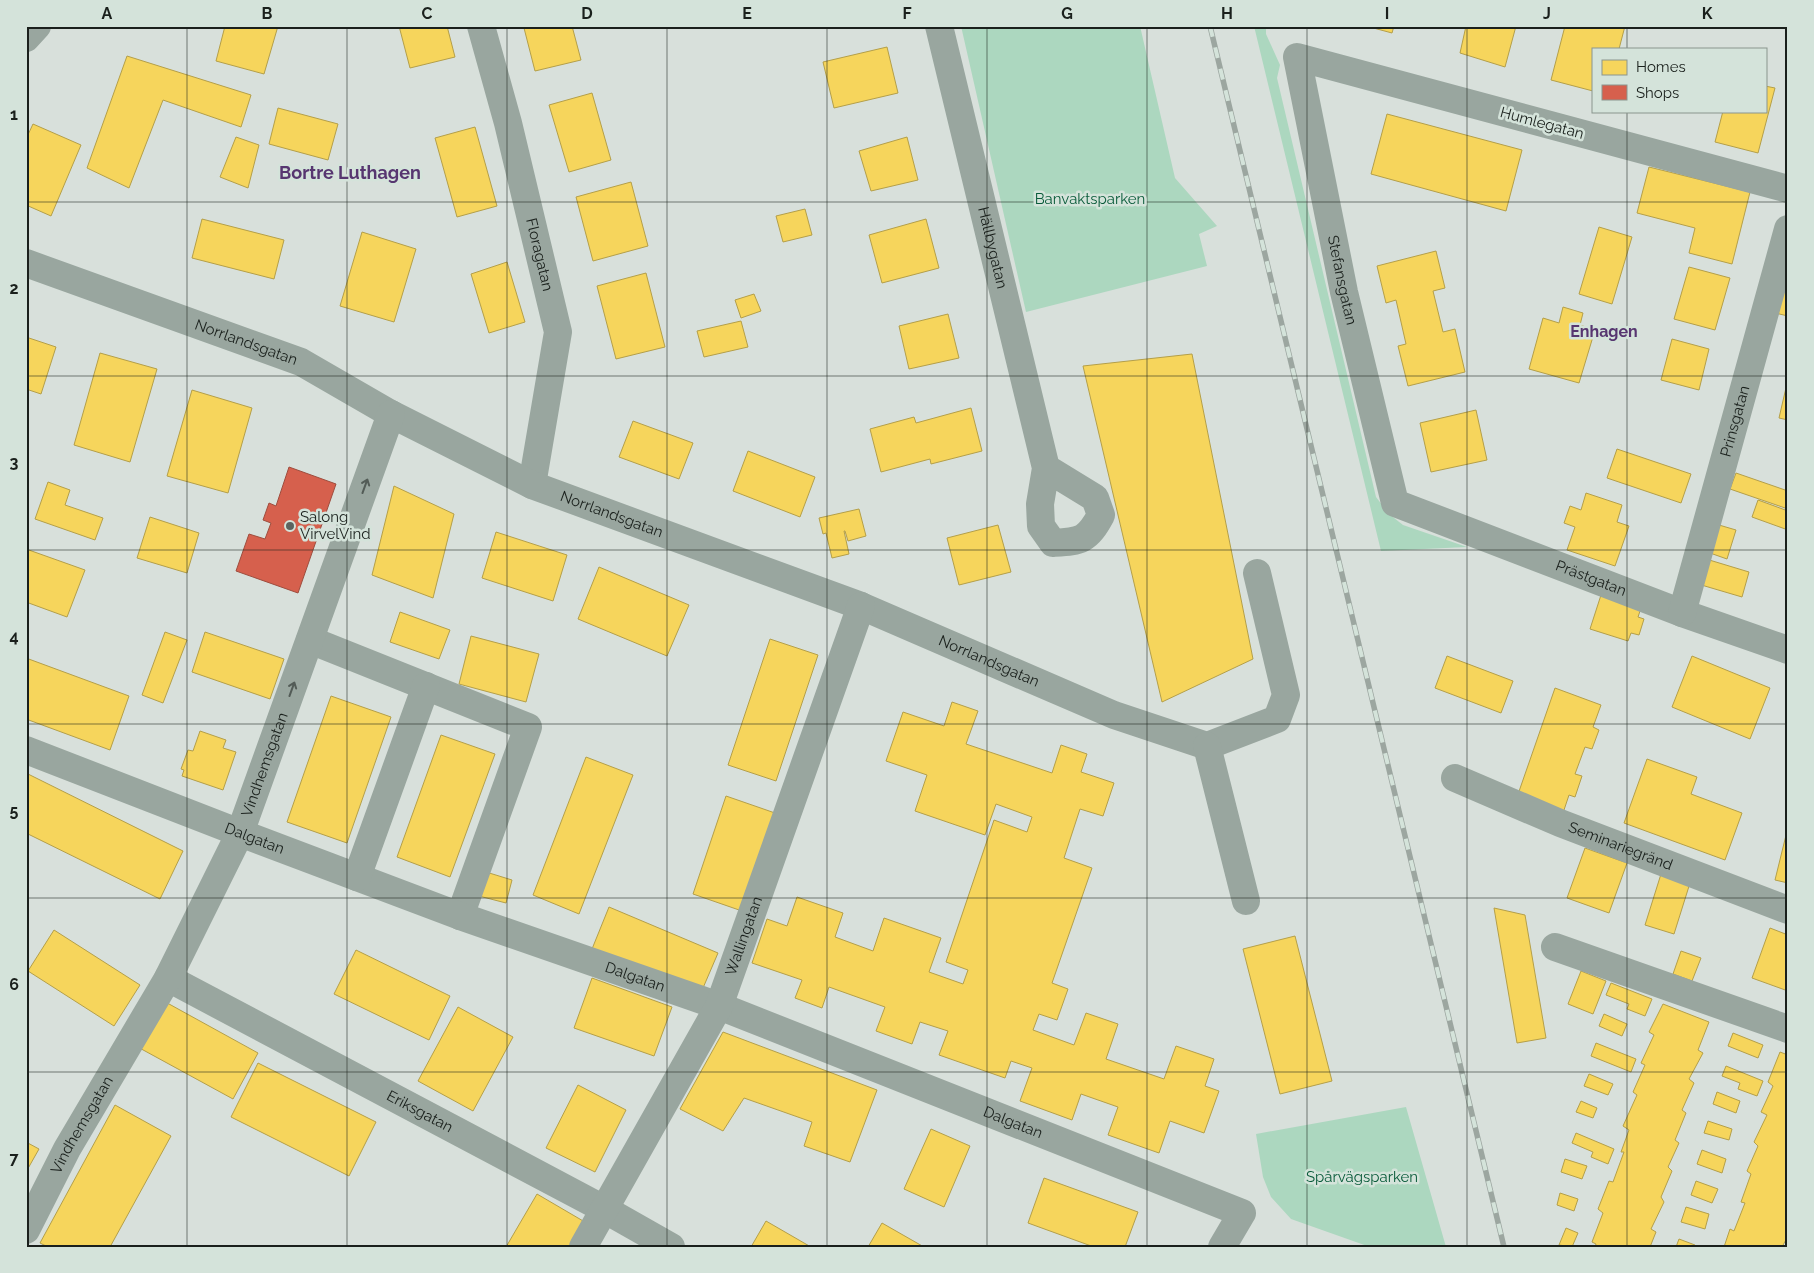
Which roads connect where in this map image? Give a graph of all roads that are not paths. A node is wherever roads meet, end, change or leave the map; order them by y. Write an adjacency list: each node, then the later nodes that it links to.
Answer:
1 (481, 26): 9 (street, Floragatan)
2 (939, 26): 8 (street, Hällbygatan)
3 (1297, 57): 4 (street, Humlegatan); 10 (street, Stefansgatan)
4 (1788, 189)
5 (1788, 228): 13 (street, Prinsgatan)
6 (26, 263): 7 (street, Norrlandsgatan)
7 (392, 414): 9 (street, Norrlandsgatan); 14 (street, Vindhemsgatan, one-way to 7)
8 (1046, 468)
9 (532, 485): 12 (street, Norrlandsgatan)
10 (1395, 503): 13 (street, Prästgatan)
11 (1257, 573): 17 (street)
12 (861, 606): 17 (street, Norrlandsgatan); 27 (street, Wallingatan)
13 (1682, 613): 15 (street, Prästgatan)
14 (310, 640): 16 (street); 20 (street, Vindhemsgatan, one-way to 14)
15 (1788, 650)
16 (426, 686): 21 (street); 24 (street)
17 (1207, 746): 22 (street)
18 (26, 750): 20 (street, Dalgatan)
19 (1455, 778): 23 (street, Seminariegränd)
20 (240, 833): 21 (street, Dalgatan); 26 (street, Vindhemsgatan)
21 (357, 877): 24 (street, Dalgatan)
22 (1246, 901)
23 (1788, 910)
24 (460, 916): 27 (street, Dalgatan)
25 (1555, 947): 28 (street)
26 (168, 978): 29 (street, Eriksgatan); 30 (street, Vindhemsgatan)
27 (719, 1006): 29 (street, Wallingatan); 33 (street, Dalgatan)
28 (1788, 1029)
29 (604, 1209): 31 (street, Wallingatan); 32 (street, Eriksgatan)
30 (26, 1230)
31 (583, 1247)
32 (671, 1247)
33 (1222, 1247)

